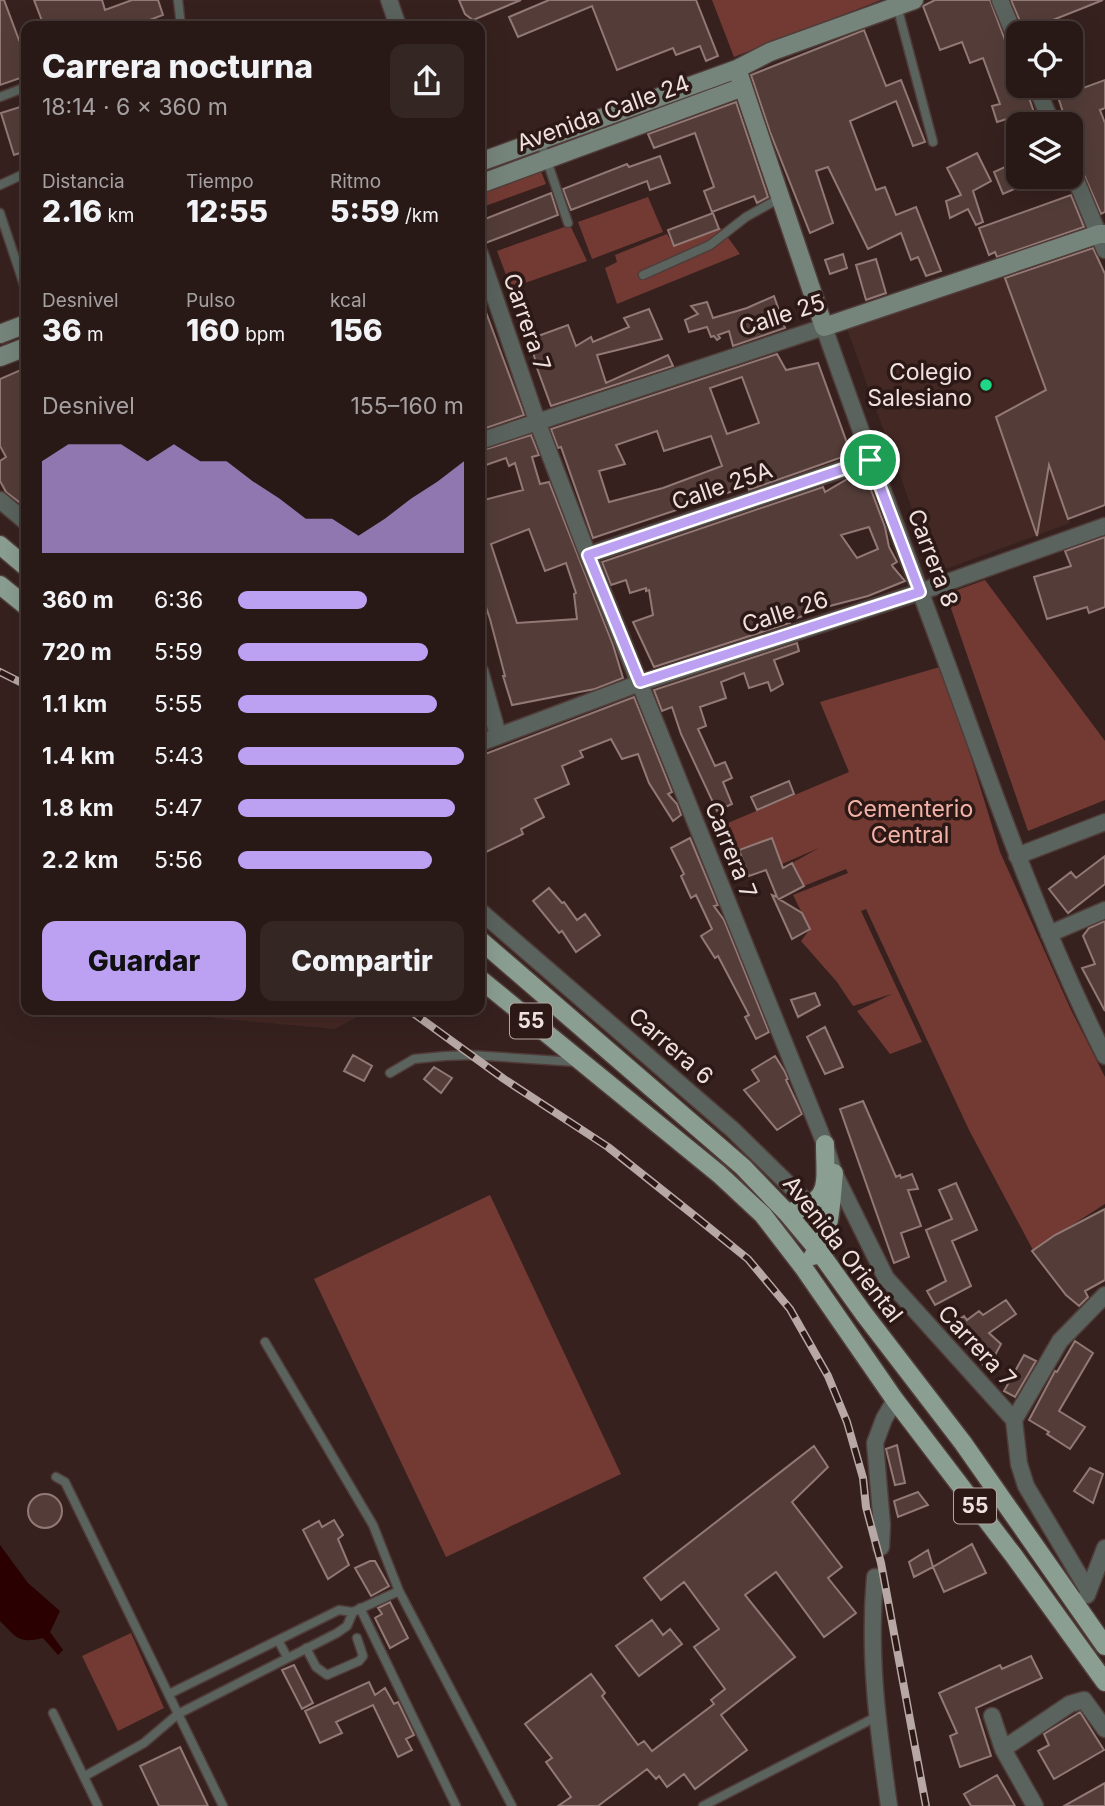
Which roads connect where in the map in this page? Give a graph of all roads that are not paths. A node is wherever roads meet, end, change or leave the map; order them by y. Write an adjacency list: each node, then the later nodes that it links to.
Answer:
1 (178, 0): 5 (lane)
2 (389, 0): 6 (street)
3 (1000, 0): 7 (street)
4 (906, 3): 8 (main road, Avenida Calle 24); 13 (lane)
5 (180, 21)
6 (396, 21)
7 (1009, 21)
8 (737, 69): 9 (main road, Carrera 8); 12 (main road, Avenida Calle 24)
9 (743, 87): 15 (main road, Avenida Calle 24); 20 (main road, Carrera 8)
10 (21, 88): 11 (lane)
11 (0, 97)
12 (540, 140): 14 (main road, Avenida Calle 24); 15 (lane)
13 (933, 142)
14 (485, 160)
15 (546, 160): 17 (main road, Avenida Calle 24); 22 (lane)
16 (21, 175): 18 (lane)
17 (485, 182)
18 (0, 185)
19 (1081, 189): 23 (street)
20 (781, 198): 25 (lane); 28 (main road, Carrera 8)
21 (0, 213): 26 (lane)
22 (568, 223)
23 (1103, 237): 28 (main road, Calle 25)
24 (485, 269): 32 (street, Carrera 7)
25 (643, 275)
26 (21, 276)
27 (21, 326): 29 (main road)
28 (824, 327): 32 (street, Calle 25); 34 (street, Carrera 8)
29 (0, 334)
30 (21, 349): 31 (main road)
31 (0, 357)
32 (537, 421): 33 (street, Calle 25); 39 (street, Carrera 7)
33 (485, 440)
34 (870, 460): 39 (street, Calle 25A); 42 (street, Carrera 8)
35 (0, 500): 36 (street)
36 (21, 518)
37 (1105, 526): 42 (street, Calle 26)
38 (0, 545): 40 (main road)
39 (588, 555): 44 (street, Carrera 7)
40 (21, 563)
41 (0, 584): 43 (main road)
42 (920, 592): 44 (street, Calle 26); 49 (street, Carrera 8)
43 (21, 602)
44 (640, 682): 46 (street, Calle 26); 58 (street, Carrera 7)
45 (485, 707): 46 (street)
46 (498, 735): 47 (street, Calle 26)
47 (485, 741)
48 (1105, 822): 49 (street)
49 (1017, 856): 52 (street, Carrera 8)
50 (1105, 910): 52 (street)
51 (485, 915): 60 (street, Carrera 6)
52 (1049, 934): 55 (street, Carrera 8)
53 (485, 944): 61 (main road, Avenida Oriental / 55)
54 (485, 983): 56 (main road, Avenida Oriental / 55)
55 (1104, 1052)
56 (582, 1063): 57 (lane); 64 (main road, Avenida Oriental / 55)
57 (390, 1073)
58 (825, 1144): 59 (street, Carrera 7); 60 (main road)
59 (834, 1173): 62 (main road); 68 (street, Carrera 7)
60 (811, 1206): 61 (main road); 62 (street, Carrera 6)
61 (787, 1213): 63 (main road, Avenida Oriental / 55)
62 (828, 1223): 63 (main road)
63 (818, 1250): 64 (main road); 76 (main road, Avenida Oriental / 55)
64 (803, 1266): 67 (main road, Avenida Oriental / 55)
65 (1105, 1295): 68 (street)
66 (265, 1342): 74 (lane)
67 (895, 1400): 70 (street); 82 (main road, Avenida Oriental / 55)
68 (1014, 1420): 73 (street)
69 (56, 1477): 83 (lane)
70 (881, 1547)
71 (1105, 1550): 73 (street)
72 (875, 1577): 87 (street)
73 (1088, 1590): 76 (street)
74 (399, 1591): 75 (lane); 94 (lane)
75 (356, 1610): 78 (lane); 80 (lane); 93 (lane)
76 (1084, 1616): 79 (main road, Avenida Oriental / 55)
77 (357, 1638): 80 (lane)
78 (278, 1640): 81 (lane); 83 (lane)
79 (1105, 1646)
80 (306, 1648): 81 (lane)
81 (287, 1657): 85 (lane)
82 (1105, 1682)
83 (169, 1694): 85 (lane)
84 (53, 1713): 90 (lane)
85 (178, 1714): 90 (lane); 92 (lane)
86 (992, 1716): 89 (street)
87 (876, 1717): 95 (lane); 96 (street)
88 (1105, 1729): 89 (street)
89 (1003, 1749): 97 (street)
90 (85, 1776): 91 (lane)
91 (98, 1806)
92 (223, 1806)
93 (456, 1806)
94 (512, 1806)
95 (704, 1806)
96 (890, 1806)
97 (1035, 1806)

